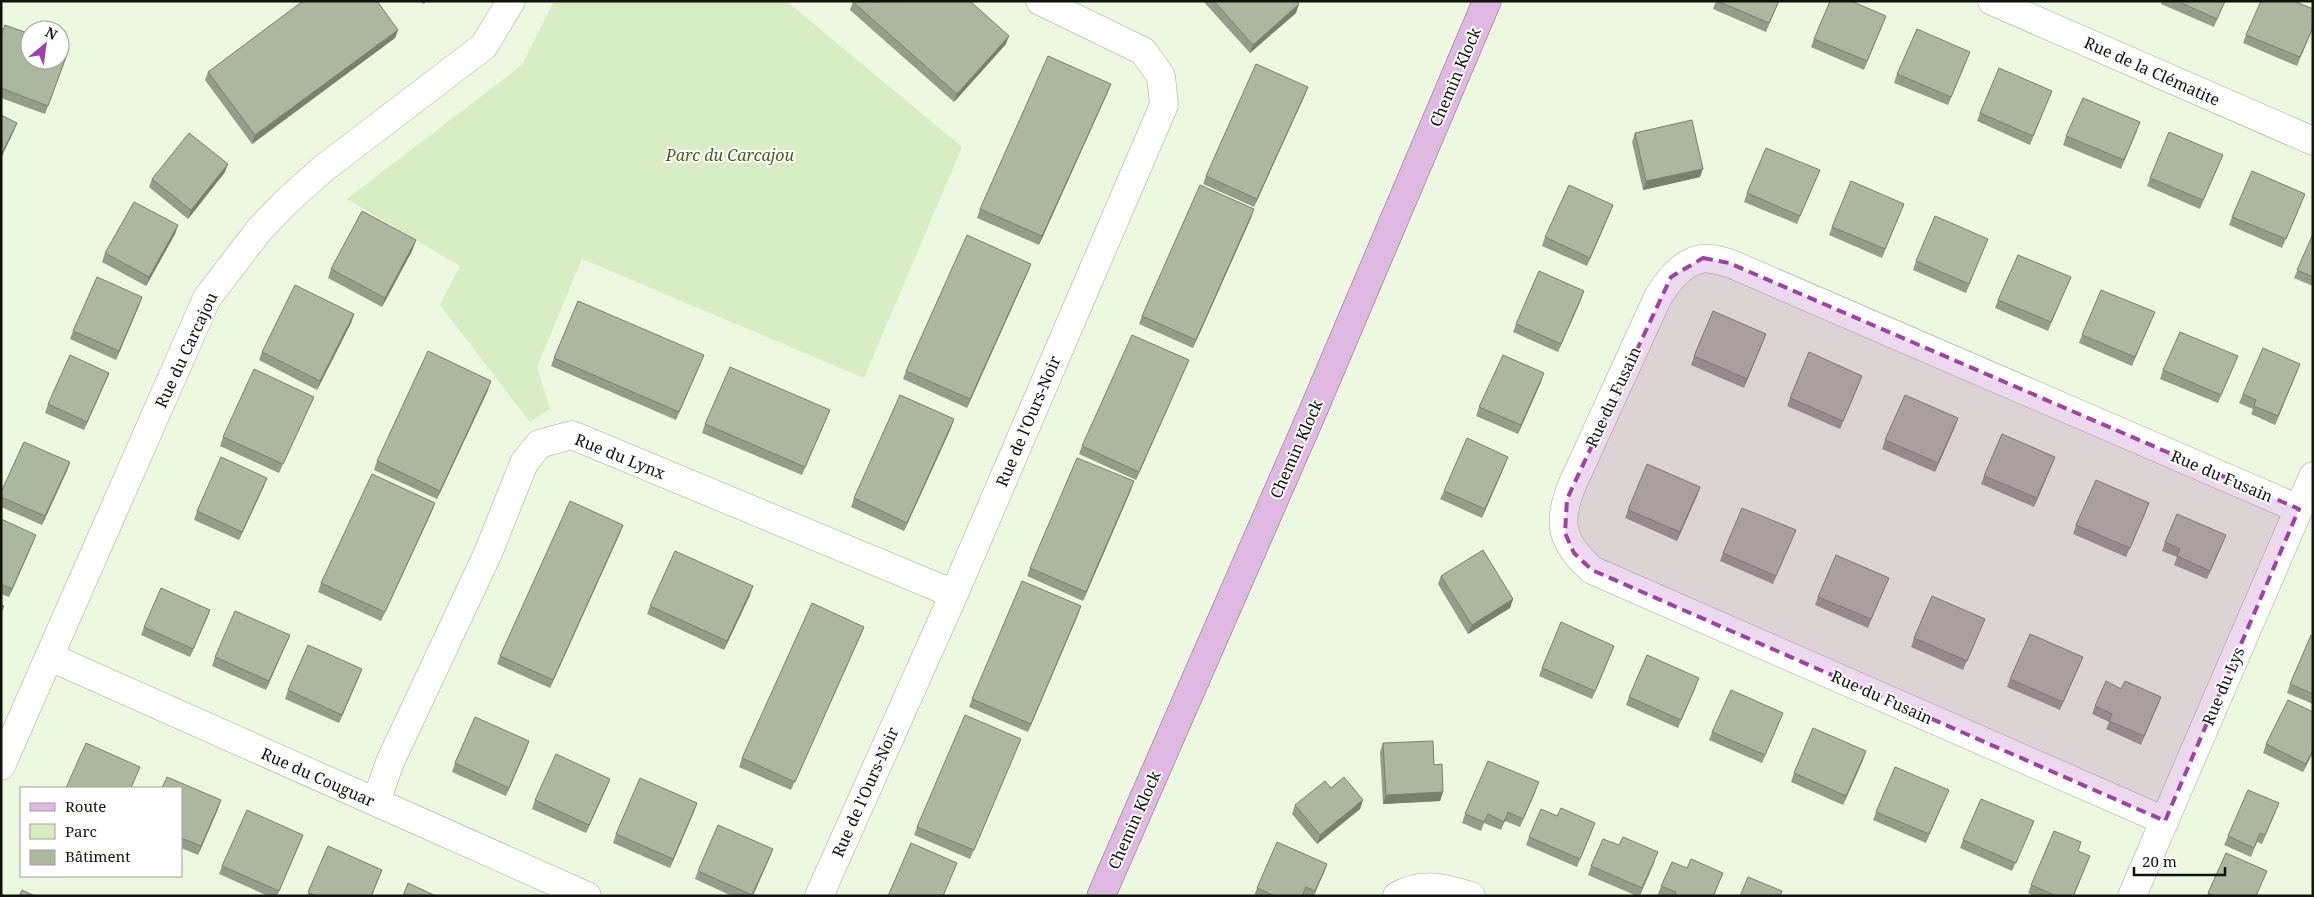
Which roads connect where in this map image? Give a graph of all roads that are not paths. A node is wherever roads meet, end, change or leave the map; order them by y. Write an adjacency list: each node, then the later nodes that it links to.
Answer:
1 (511, 1): 9 (street, Rue du Carcajou)
2 (1040, 1): 8 (street, Rue de l'Ours-Noir)
3 (1487, 1): 15 (main road, Chemin Klock)
4 (1992, 1): 5 (street, Rue de la Clématite)
5 (2313, 141)
6 (2313, 476): 7 (street, Rue du Lys)
7 (2299, 508): 12 (street, Rue du Lys); 12 (street, Rue du Fusain)
8 (954, 594): 11 (street, Rue du Lynx); 14 (street, Rue de l'Ours-Noir)
9 (50, 656): 10 (street, Rue du Carcajou); 11 (street, Rue du Couguar)
10 (1, 766)
11 (376, 802): 13 (street, Rue du Couguar)
12 (2164, 821): 18 (street, Rue du Lys)
13 (587, 896)
14 (820, 896)
15 (1101, 896)
16 (1397, 896): 17 (street)
17 (1471, 896)
18 (2132, 896)

